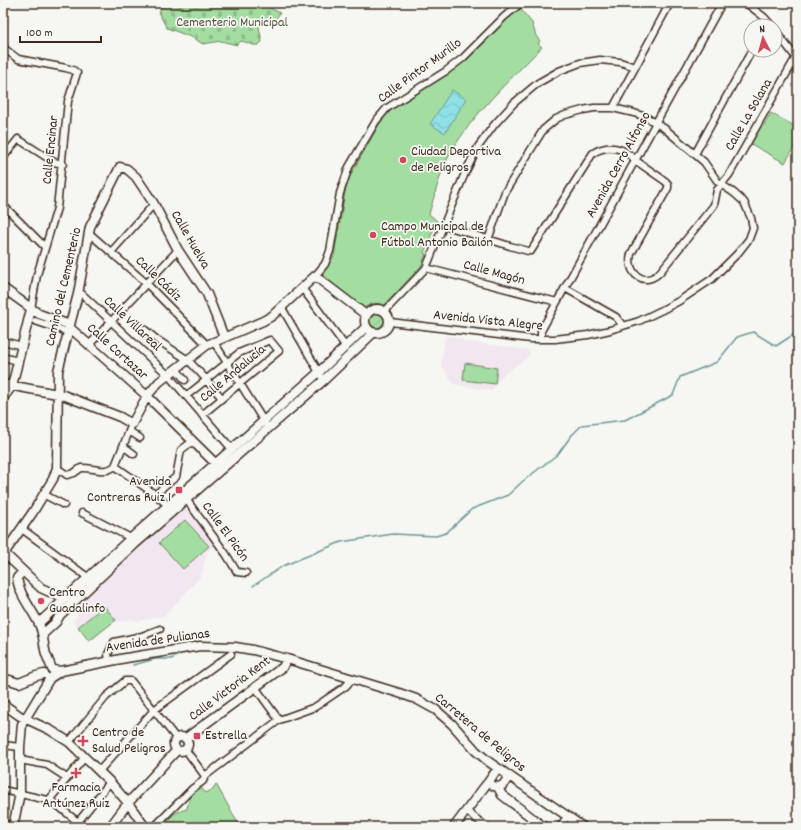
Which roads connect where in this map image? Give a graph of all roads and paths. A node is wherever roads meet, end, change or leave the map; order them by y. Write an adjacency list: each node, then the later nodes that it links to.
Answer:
1 (521, 3): 28 (street, Calle Pintor Murillo)
2 (670, 3): 10 (street)
3 (722, 3): 12 (street, Avenida Cerro Alfonso)
4 (746, 3): 5 (street)
5 (762, 18)
6 (783, 40): 9 (street)
7 (3, 46): 16 (street, Calle Encinar)
8 (748, 58): 13 (street)
9 (797, 58): 18 (street, Calle La Solana)
10 (635, 67): 11 (street); 21 (street)
11 (613, 108): 12 (street, Avenida Vista Alegre); 23 (street, Avenida Vista Alegre)
12 (656, 122): 13 (street, Avenida Vista Alegre); 15 (street, Avenida Cerro Alfonso)
13 (695, 154): 18 (street, Avenida Vista Alegre)
14 (3, 158): 16 (street)
15 (635, 160): 18 (street, Calle La Solana); 23 (street); 32 (street, Avenida Cerro Alfonso)
16 (63, 164): 24 (street, Calle Encinar)
17 (120, 167): 19 (street, Calle Huelva); 22 (street, Camino del Cementerio)
18 (722, 185): 42 (street, Avenida Vista Alegre)
19 (154, 204): 25 (street, Calle Huelva); 26 (street)
20 (3, 205): 24 (street)
21 (443, 225): 23 (street); 27 (street)
22 (90, 233): 26 (street, Calle Cádiz); 33 (street, Camino del Cementerio)
23 (488, 240)
24 (45, 247): 36 (street, Calle Encinar)
25 (178, 250): 29 (street); 47 (street, Calle Huelva)
26 (112, 251): 29 (street, Calle Cádiz)
27 (426, 268): 34 (street, Calle Magón); 37 (street)
28 (315, 276): 31 (street, Calle Pintor Murillo); 38 (street)
29 (146, 283): 40 (street); 50 (street, Calle Cádiz)
30 (3, 288): 36 (street)
31 (302, 288): 35 (street, Calle Pintor Murillo); 53 (street)
32 (565, 288): 34 (street, Avenida Cerro Alfonso); 42 (street)
33 (78, 294): 40 (street, Calle Villareal); 44 (street, Camino del Cementerio)
34 (557, 302): 48 (street, Avenida Cerro Alfonso)
35 (282, 308): 47 (street, Calle Pintor Murillo); 59 (street)
36 (31, 309): 44 (street); 52 (street)
37 (386, 312): 38 (street); 41 (street)
38 (366, 315): 43 (street)
39 (35, 321): 44 (street)
40 (111, 321): 51 (street); 60 (street, Calle Villareal)
41 (390, 322): 46 (street); 48 (street, Avenida Vista Alegre)
42 (623, 326): 48 (street, Avenida Vista Alegre)
43 (366, 327): 46 (street); 53 (street)
44 (69, 328): 51 (street, Calle Cortazar); 66 (street, Camino del Cementerio)
45 (144, 329): 55 (street)
46 (373, 333): 63 (street)
47 (224, 337): 50 (street, Calle Pintor Murillo)
48 (541, 340)
49 (3, 341): 52 (street)
50 (211, 343): 55 (street, Calle Pintor Murillo); 57 (street, Calle Cádiz)
51 (89, 345): 67 (street, Calle Cortazar)
52 (22, 346): 56 (street)
53 (346, 347): 59 (street)
54 (3, 357): 56 (street)
55 (188, 360): 58 (street, Calle Pintor Murillo); 61 (street)
56 (18, 361): 65 (street)
57 (227, 362): 61 (street); 64 (street, Calle Cádiz); 64 (street, Calle Andalucía)
58 (176, 369): 60 (street, Calle Pintor Murillo); 62 (street)
59 (318, 373): 63 (street); 72 (street)
60 (168, 375): 67 (street, Calle Pintor Murillo); 68 (street, Calle Villareal)
61 (206, 379): 68 (street); 70 (street)
62 (185, 380)
63 (324, 380): 72 (street)
64 (240, 384): 70 (street, Calle Andalucía); 72 (street, Calle Cádiz)
65 (7, 385): 66 (street); 69 (street)
66 (57, 394): 73 (street); 81 (street, Camino del Cementerio)
67 (147, 396): 73 (street, Calle Pintor Murillo); 75 (street, Calle Cortazar)
68 (186, 396): 71 (street, Calle Villareal)
69 (3, 398)
70 (222, 398): 71 (street, Calle Andalucía)
71 (202, 415): 77 (street, Calle Villareal)
72 (265, 425): 77 (street); 80 (street)
73 (131, 427): 74 (street); 76 (street, Calle Pintor Murillo)
74 (140, 438)
75 (193, 441): 80 (street, Calle Cortazar); 83 (street)
76 (123, 446): 78 (street); 79 (street, Calle Pintor Murillo)
77 (232, 448): 80 (street)
78 (134, 454)
79 (115, 466): 81 (street); 83 (street)
80 (218, 466): 84 (street); 86 (street)
81 (56, 468): 82 (street)
82 (43, 494): 85 (street); 88 (street)
83 (156, 495): 86 (street)
84 (186, 499): 86 (street); 92 (street, Calle El Picón)
85 (64, 505)
86 (171, 507): 89 (street)
87 (82, 513): 89 (street)
88 (22, 529): 90 (street); 93 (street)
89 (133, 541): 93 (street)
90 (4, 554): 91 (street)
91 (23, 571): 94 (street); 95 (street)
92 (246, 573)
93 (90, 580): 94 (street); 97 (street)
94 (65, 599): 95 (street)
95 (39, 623): 97 (street)
96 (160, 629): 100 (street)
97 (43, 634): 101 (street)
98 (231, 654): 106 (street)
99 (287, 659): 100 (street, Avenida de Pulianas); 103 (street, Avenida de Pulianas); 104 (street, Calle Victoria Kent)
100 (109, 661): 101 (street, Avenida de Pulianas)
101 (50, 673): 102 (street, Avenida de Pulianas); 107 (street)
102 (3, 678)
103 (352, 679): 108 (street); 118 (street, Carretera de Peligros)
104 (255, 687): 108 (street); 110 (street, Calle Victoria Kent)
105 (3, 704): 107 (street)
106 (154, 710): 109 (street); 111 (street); 119 (street)
107 (25, 719): 111 (street); 113 (street)
108 (279, 720): 120 (street)
109 (176, 738): 110 (street); 115 (street)
110 (186, 738): 114 (street)
111 (69, 742): 116 (street)
112 (3, 745): 113 (street)
113 (20, 747): 117 (street)
114 (185, 749): 115 (street); 120 (street)
115 (177, 750): 129 (street)
116 (85, 757): 119 (street); 122 (street)
117 (20, 760): 122 (street); 127 (street)
118 (498, 768): 121 (street, Carretera de Peligros); 123 (street)
119 (99, 771): 124 (street)
120 (205, 776): 137 (street)
121 (509, 776): 125 (street); 142 (street, Carretera de Peligros)
122 (67, 778): 128 (street)
123 (490, 781): 125 (street); 130 (street)
124 (110, 782): 129 (street); 133 (street)
125 (498, 787): 140 (street)
126 (3, 790): 127 (street)
127 (20, 793): 128 (street); 134 (street)
128 (49, 800): 133 (street)
129 (128, 803): 135 (street); 136 (street)
130 (466, 811): 138 (street); 139 (street)
131 (564, 821): 141 (street)
132 (3, 825): 134 (street)
133 (76, 825)
134 (13, 827)
135 (110, 827)
136 (145, 827)
137 (154, 827)
138 (454, 827)
139 (487, 827)
140 (544, 827)
141 (560, 827)
142 (582, 827)

